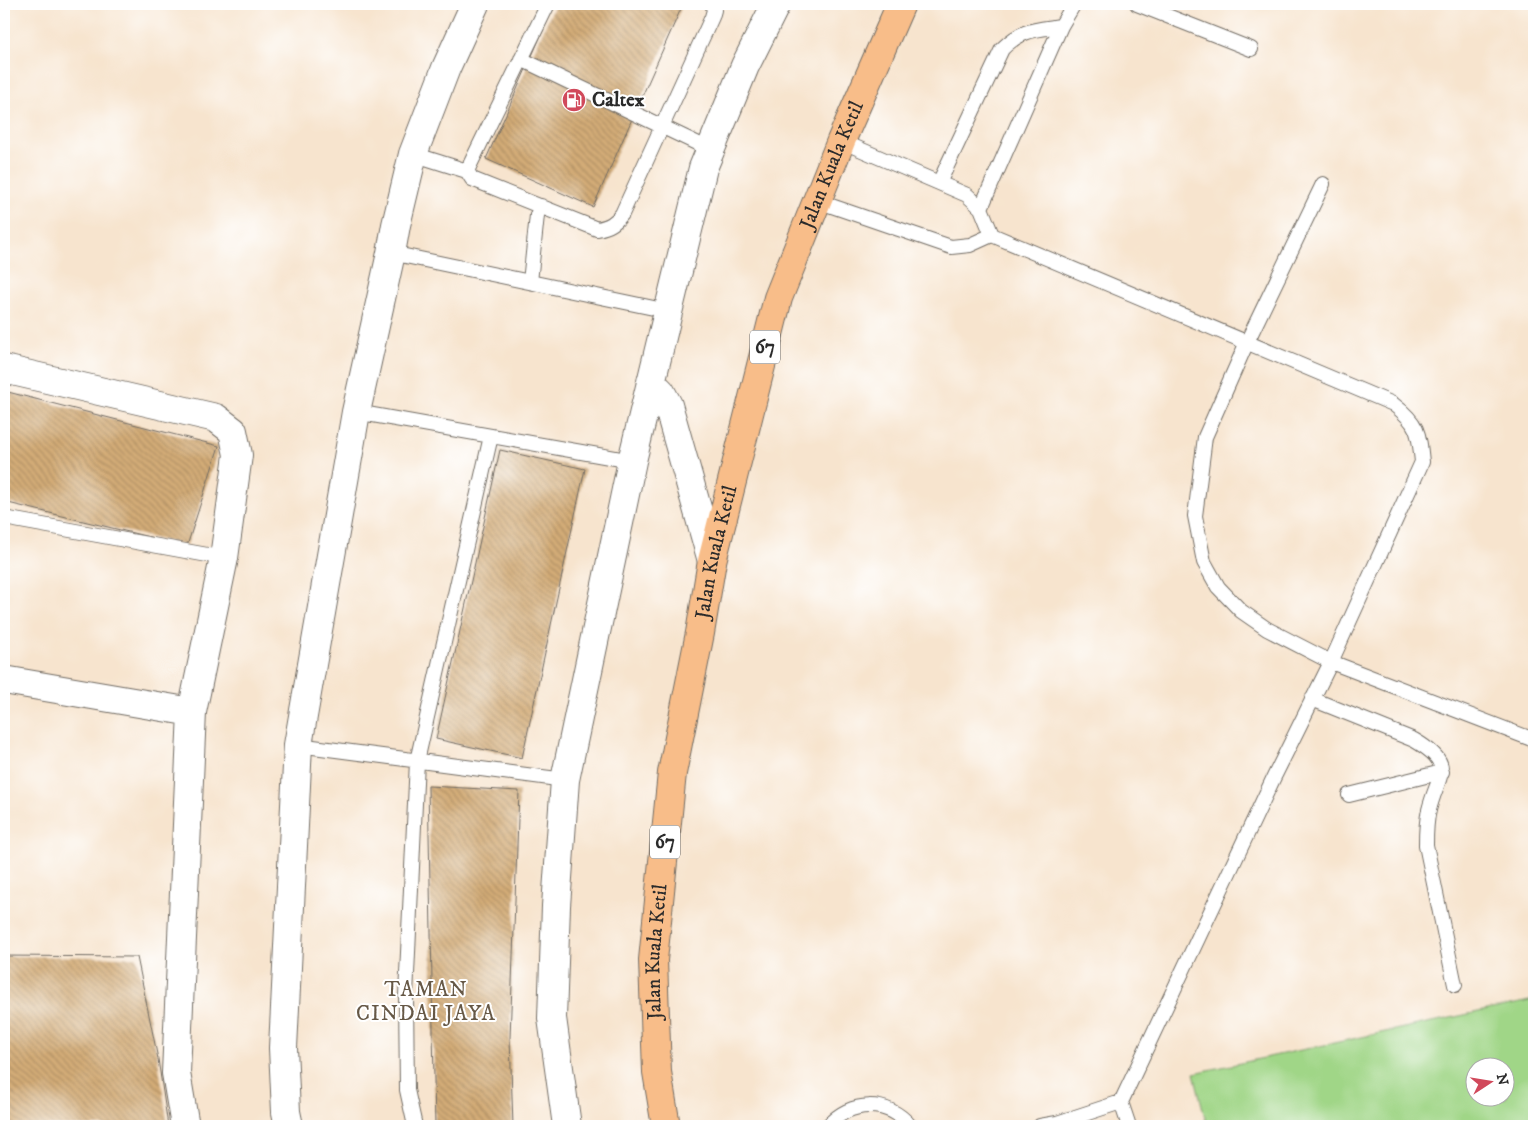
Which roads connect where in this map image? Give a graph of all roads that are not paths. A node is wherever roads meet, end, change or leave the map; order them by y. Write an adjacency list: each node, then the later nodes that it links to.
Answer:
1 (476, 4): 14 (street)
2 (548, 4): 10 (lane)
3 (712, 4): 11 (lane)
4 (776, 4): 13 (street)
5 (900, 4): 12 (main road, Jalan Kuala Ketil / 67)
6 (1074, 4): 8 (lane)
7 (1137, 4): 9 (lane)
8 (1061, 26): 16 (lane); 20 (lane)
9 (1251, 50)
10 (521, 59): 11 (lane); 15 (lane)
11 (661, 127): 13 (lane); 19 (lane)
12 (841, 141): 16 (lane); 18 (main road, Jalan Kuala Ketil / 67)
13 (710, 150): 24 (street)
14 (413, 154): 15 (lane); 22 (street)
15 (467, 171): 19 (lane)
16 (939, 183): 20 (lane)
17 (1323, 184): 25 (lane)
18 (817, 201): 21 (lane); 33 (main road, Jalan Kuala Ketil / 67)
19 (541, 206): 23 (lane)
20 (981, 208): 21 (lane)
21 (992, 235): 25 (lane)
22 (391, 253): 23 (lane); 28 (street)
23 (530, 282): 24 (lane)
24 (668, 311): 27 (street)
25 (1248, 342): 34 (lane); 34 (lane)
26 (4, 369): 32 (street)
27 (651, 382): 30 (street); 33 (street)
28 (356, 412): 29 (lane); 39 (street)
29 (490, 436): 30 (lane); 40 (lane)
30 (632, 462): 42 (street)
31 (4, 518): 32 (lane)
32 (224, 558): 37 (street)
33 (712, 561): 50 (main road, Jalan Kuala Ketil / 67)
34 (1331, 662): 36 (lane); 38 (lane)
35 (4, 680): 37 (street)
36 (1312, 699): 41 (lane); 45 (lane)
37 (192, 712): 46 (street)
38 (1534, 740)
39 (298, 745): 40 (lane); 47 (street)
40 (417, 760): 42 (lane); 48 (lane)
41 (1442, 772): 43 (lane); 44 (lane)
42 (565, 780): 49 (street)
43 (1349, 795)
44 (1455, 985)
45 (1121, 1102): 53 (lane); 54 (lane)
46 (185, 1126)
47 (289, 1126)
48 (415, 1126)
49 (567, 1126)
50 (666, 1126)
51 (828, 1126): 52 (lane)
52 (910, 1126)
53 (1040, 1126)
54 (1128, 1126)

